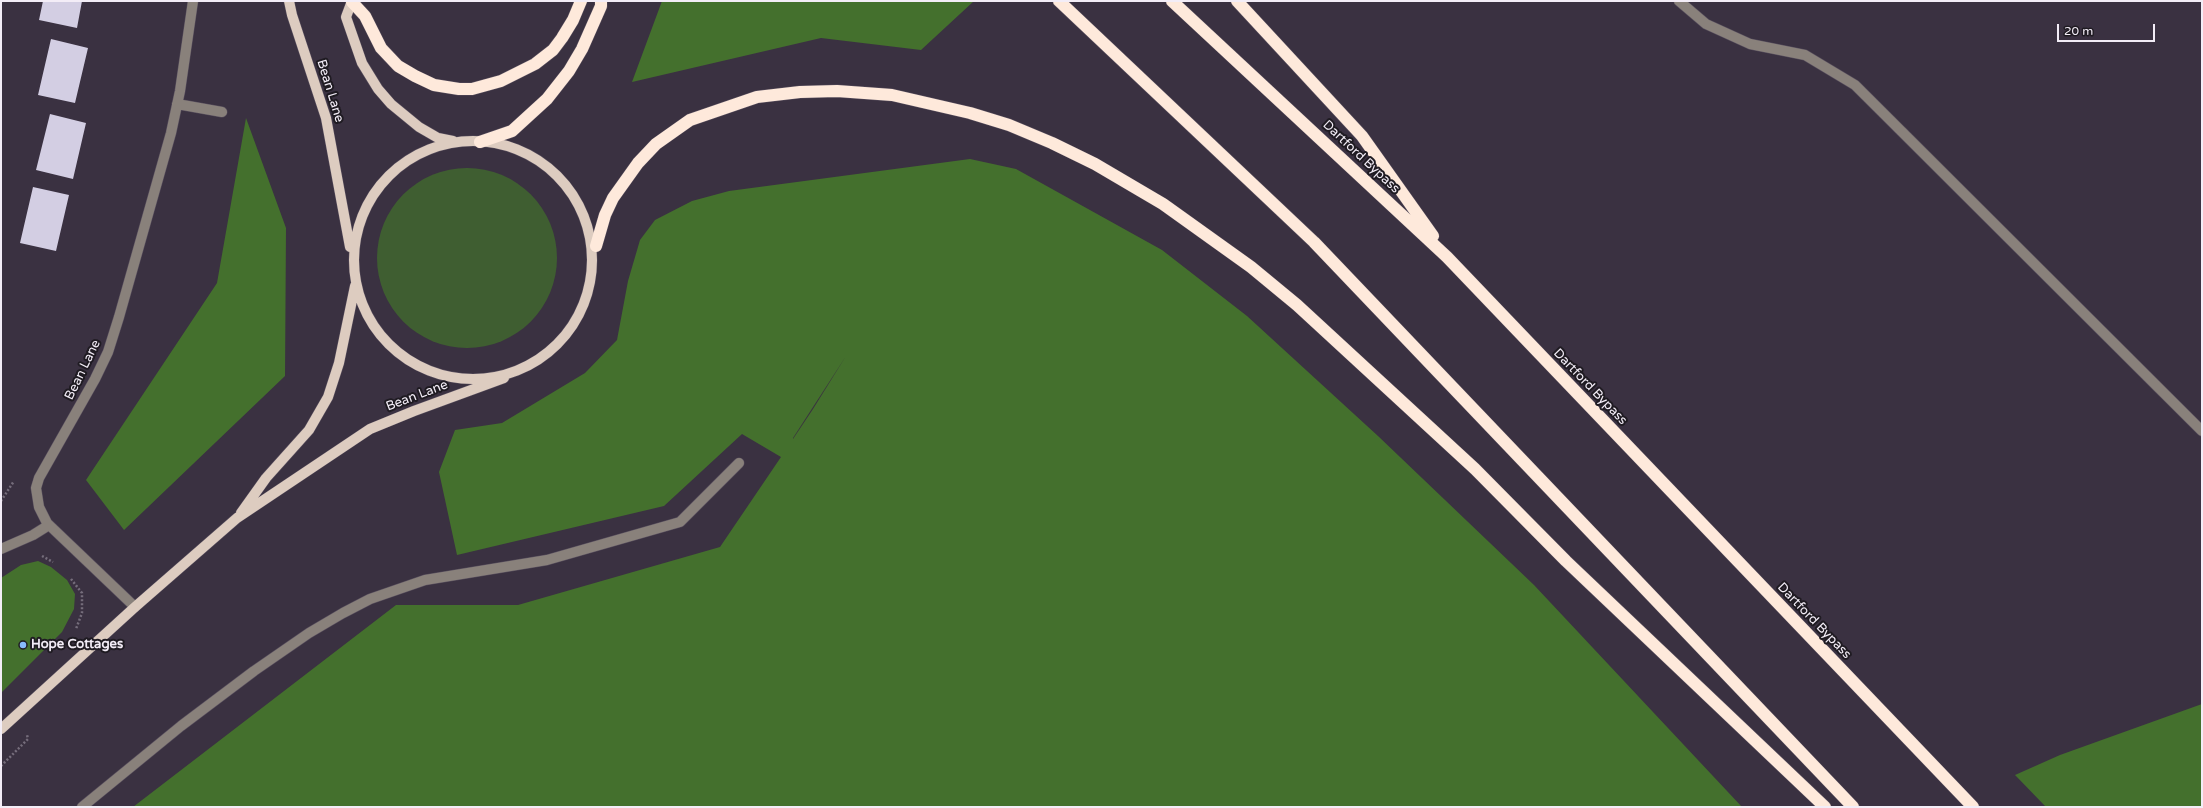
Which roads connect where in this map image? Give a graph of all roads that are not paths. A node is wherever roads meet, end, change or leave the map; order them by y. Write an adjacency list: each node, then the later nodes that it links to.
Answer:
1 (193, 1): 10 (street, Bean Lane)
2 (289, 1): 16 (main road, Bean Lane)
3 (352, 1): 4 (highway); 12 (main road)
4 (581, 1)
5 (601, 1): 13 (highway)
6 (1059, 1): 28 (highway)
7 (1172, 1): 15 (highway, Dartford Bypass)
8 (1237, 1): 15 (highway)
9 (1679, 1): 19 (street)
10 (177, 104): 11 (street); 22 (street, Bean Lane)
11 (222, 112)
12 (456, 142): 13 (main road); 16 (main road)
13 (480, 142): 14 (main road)
14 (596, 246): 18 (main road, Bean Lane); 27 (highway)
15 (1447, 257): 29 (highway, Dartford Bypass)
16 (352, 261): 17 (main road)
17 (355, 286): 18 (main road); 21 (main road, Bean Lane)
18 (511, 375): 21 (main road, Bean Lane)
19 (2202, 431)
20 (739, 463): 26 (street)
21 (237, 518): 24 (main road, Bean Lane)
22 (49, 525): 23 (street); 24 (street, Bean Lane)
23 (1, 549)
24 (135, 607): 25 (main road, Bean Lane)
25 (1, 730)
26 (82, 807)
27 (1825, 807)
28 (1852, 807)
29 (1973, 807)

